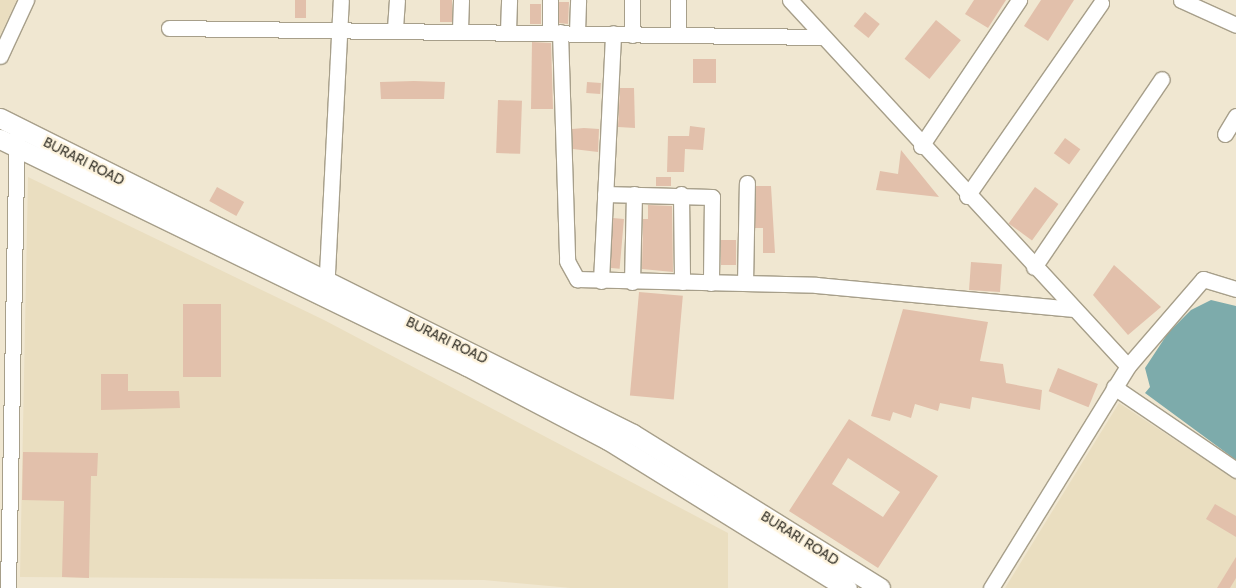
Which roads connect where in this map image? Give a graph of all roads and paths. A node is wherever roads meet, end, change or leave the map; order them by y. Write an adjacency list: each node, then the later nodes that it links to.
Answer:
1 (26, 0): 26 (street)
2 (342, 0): 15 (street)
3 (396, 0): 17 (street)
4 (461, 0): 18 (street)
5 (509, 0): 19 (street)
6 (550, 0): 20 (street)
7 (578, 0): 21 (street)
8 (632, 0): 24 (street)
9 (678, 0): 23 (street)
10 (790, 0): 25 (street)
11 (1019, 0): 33 (street)
12 (1181, 0): 14 (street)
13 (1101, 3): 38 (street)
14 (1236, 24)
15 (340, 27): 16 (street); 17 (street); 41 (street)
16 (169, 28)
17 (395, 28): 18 (street)
18 (460, 29): 19 (street)
19 (508, 31): 20 (street)
20 (555, 32): 21 (street); 40 (street)
21 (577, 32): 22 (street)
22 (613, 33): 24 (street); 35 (street)
23 (678, 34): 24 (street); 25 (street)
24 (632, 35)
25 (822, 37): 33 (street)
26 (0, 56)
27 (1162, 79): 39 (street)
28 (1236, 116): 31 (street)
29 (0, 118): 30 (main road, BURARI ROAD)
30 (20, 128): 32 (street); 41 (main road, BURARI ROAD)
31 (1225, 134)
32 (7, 143): 47 (main road, BURARI ROAD); 52 (street)
33 (921, 146): 38 (street)
34 (747, 184): 45 (street)
35 (605, 194): 36 (street); 40 (street)
36 (634, 194): 37 (street); 42 (street)
37 (681, 194): 43 (street); 44 (street)
38 (967, 196): 39 (street)
39 (1034, 267): 48 (street)
40 (601, 281): 42 (street)
41 (330, 282): 47 (street); 54 (main road, BURARI ROAD)
42 (632, 282): 43 (street)
43 (682, 282): 44 (street)
44 (712, 283): 45 (street)
45 (745, 283): 48 (street)
46 (1236, 289): 49 (street)
47 (323, 300): 53 (main road, BURARI ROAD)
48 (1074, 309): 49 (street)
49 (1128, 366): 50 (street)
50 (1114, 387): 51 (street); 55 (street)
51 (1236, 470)
52 (8, 588)
53 (847, 588)
54 (880, 588)
55 (991, 588)

